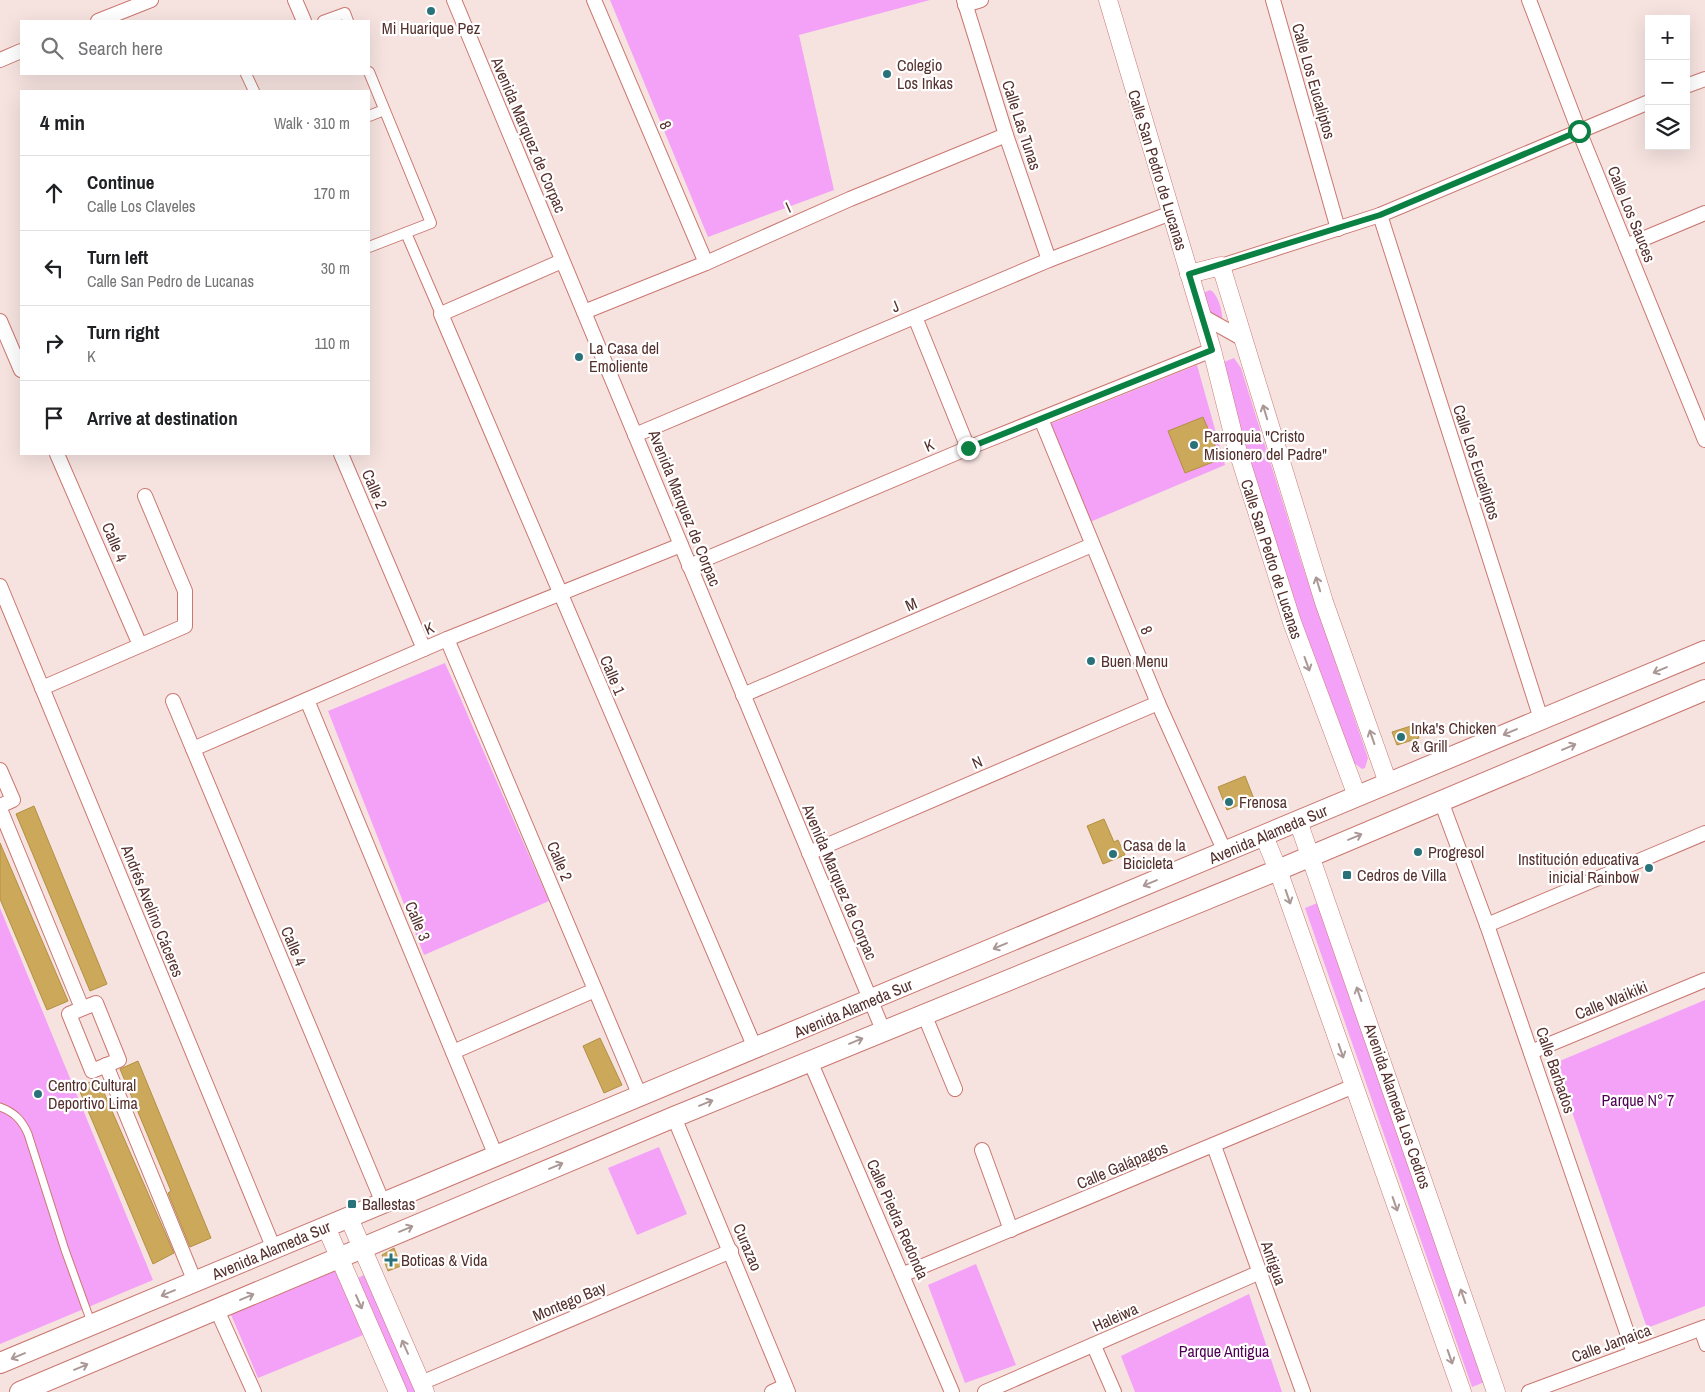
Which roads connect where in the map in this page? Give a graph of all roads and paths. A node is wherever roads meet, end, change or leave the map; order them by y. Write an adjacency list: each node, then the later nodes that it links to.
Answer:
1 (151, 0): 10 (street)
2 (295, 0): 11 (street)
3 (454, 0): 34 (street, Avenida Marquez de Corpac)
4 (594, 0): 35 (street, 8)
5 (981, 0): 9 (street)
6 (1108, 0): 26 (street, Calle San Pedro de Lucanas)
7 (1273, 0): 29 (street, Calle Los Eucaliptos)
8 (1529, 0): 24 (street, Calle Los Sauces)
9 (965, 2): 25 (street, Calle Las Tunas)
10 (101, 20)
11 (304, 20)
12 (326, 20): 13 (street)
13 (348, 20)
14 (20, 52): 15 (street)
15 (0, 60)
16 (246, 75): 20 (street)
17 (370, 75): 22 (street)
18 (1705, 78): 19 (street)
19 (1690, 84)
20 (254, 90)
21 (1645, 104): 24 (street)
22 (384, 110): 23 (street); 30 (street)
23 (370, 116)
24 (1579, 131): 28 (street); 31 (street, Calle Los Sauces)
25 (1006, 135): 33 (street, Calle Las Tunas); 35 (street, I)
26 (1171, 213): 33 (street, J); 37 (street, Calle San Pedro de Lucanas)
27 (1705, 213): 31 (street)
28 (1380, 215): 29 (street); 68 (street, Calle Los Eucaliptos)
29 (1338, 229): 36 (street)
30 (406, 233): 32 (street); 39 (street)
31 (1631, 244): 48 (street, Calle Los Sauces)
32 (370, 246)
33 (1049, 260): 41 (street, J)
34 (562, 261): 38 (street, Avenida Marquez de Corpac); 39 (street)
35 (706, 263): 38 (street, I)
36 (1221, 266): 37 (street); 43 (street)
37 (1189, 274): 40 (street, Calle San Pedro de Lucanas)
38 (584, 312): 47 (street, Avenida Marquez de Corpac)
39 (441, 314): 57 (street, Calle 1)
40 (1202, 316): 43 (street); 44 (street, Calle San Pedro de Lucanas)
41 (915, 317): 47 (street, J); 49 (street)
42 (0, 321): 45 (street)
43 (1243, 340): 71 (street, one-way to 43)
44 (1212, 350): 46 (street, K); 72 (street, Calle San Pedro de Lucanas, one-way to 72)
45 (20, 368)
46 (1041, 419): 49 (street, K); 54 (street, 8)
47 (635, 435): 53 (street, Avenida Marquez de Corpac)
48 (1705, 440)
49 (968, 448): 55 (street, K)
50 (57, 455): 59 (street, Calle 4)
51 (341, 455): 60 (street, Calle 2)
52 (145, 496): 59 (street)
53 (681, 545): 55 (street, Avenida Marquez de Corpac); 57 (street, K)
54 (1092, 545): 64 (street, M); 67 (street, 8)
55 (689, 566): 64 (street, Avenida Marquez de Corpac)
56 (0, 586): 62 (street, Andrés Avelino Cáceres)
57 (560, 594): 58 (street, K); 89 (street, Calle 1)
58 (448, 639): 60 (street, K); 84 (street, Calle 2)
59 (140, 645): 62 (street)
60 (424, 649): 65 (street, K)
61 (1705, 651): 68 (main road, Avenida Alameda Sur, one-way to 68)
62 (42, 688): 107 (street, Andrés Avelino Cáceres)
63 (1705, 690): 73 (main road, Avenida Alameda Sur, one-way to 63)
64 (743, 695): 79 (street, Avenida Marquez de Corpac)
65 (307, 700): 69 (street, K); 90 (street, Calle 3)
66 (173, 702): 69 (street, Calle 4)
67 (1158, 703): 78 (street, 8); 79 (street, N)
68 (1541, 719): 71 (main road, Avenida Alameda Sur, one-way to 71)
69 (193, 749): 102 (street, Calle 4)
70 (0, 770): 74 (street)
71 (1388, 784): 72 (main road, Avenida Alameda Sur)
72 (1357, 796): 75 (main road, Avenida Alameda Sur)
73 (1441, 801): 80 (main road, Avenida Alameda Sur, one-way to 73); 82 (street, Calle Barbados)
74 (0, 807): 86 (street)
75 (1298, 821): 77 (main road, Avenida Alameda Sur); 80 (street, Avenida Alameda Los Cedros)
76 (1705, 833): 82 (street)
77 (1264, 836): 78 (main road, Avenida Alameda Sur); 81 (street)
78 (1226, 852): 85 (main road, Avenida Alameda Sur, one-way to 85)
79 (809, 853): 85 (street, Avenida Marquez de Corpac)
80 (1310, 856): 81 (main road, Avenida Alameda Sur); 131 (street, Avenida Alameda Los Cedros, one-way to 80)
81 (1278, 870): 87 (main road, Avenida Alameda Sur); 94 (street, one-way to 94)
82 (1487, 925): 91 (street, Calle Barbados)
83 (1705, 980): 91 (street, Calle Waikiki)
84 (596, 990): 90 (street); 96 (street, Calle 2)
85 (870, 1000): 88 (street, Avenida Marquez de Corpac); 89 (main road, Avenida Alameda Sur)
86 (82, 1008): 93 (street); 93 (street)
87 (924, 1014): 88 (main road, Avenida Alameda Sur); 95 (street)
88 (883, 1030): 92 (main road, Avenida Alameda Sur, one-way to 88)
89 (754, 1048): 96 (main road, Avenida Alameda Sur)
90 (453, 1052): 101 (street, Calle 3)
91 (1531, 1052): 118 (street, Calle Barbados)
92 (810, 1061): 98 (main road, Avenida Alameda Sur, one-way to 92); 111 (street, Calle Piedra Redonda)
93 (106, 1065): 112 (street)
94 (1354, 1086): 99 (street, Calle Galápagos); 130 (street, one-way to 130)
95 (955, 1089)
96 (640, 1096): 101 (main road, Avenida Alameda Sur)
97 (0, 1107): 114 (lane)
98 (674, 1117): 106 (main road, Avenida Alameda Sur, one-way to 98); 108 (street, Curazao)
99 (1214, 1146): 105 (street, Calle Galápagos); 110 (street, Antigua)
100 (982, 1150): 105 (street)
101 (496, 1156): 102 (main road, Avenida Alameda Sur)
102 (383, 1203): 103 (main road, Avenida Alameda Sur)
103 (349, 1218): 104 (main road, Avenida Alameda Sur); 106 (street)
104 (326, 1227): 107 (main road, Avenida Alameda Sur); 109 (street)
105 (1011, 1230): 111 (street, Calle Galápagos)
106 (362, 1248): 109 (main road, Avenida Alameda Sur); 120 (street, one-way to 106)
107 (274, 1249): 112 (main road, Avenida Alameda Sur)
108 (731, 1251): 120 (street, Montego Bay); 121 (street, Curazao)
109 (339, 1258): 113 (main road, Avenida Alameda Sur, one-way to 109); 124 (street, one-way to 124)
110 (1258, 1273): 116 (street, Haleiwa); 129 (street, Antigua)
111 (904, 1274): 126 (street, Calle Piedra Redonda)
112 (195, 1282): 114 (main road, Avenida Alameda Sur, one-way to 114)
113 (217, 1310): 122 (main road, Avenida Alameda Sur, one-way to 113); 123 (street)
114 (92, 1325): 119 (main road, Avenida Alameda Sur, one-way to 119)
115 (1702, 1328): 117 (street); 118 (street, Calle Jamaica)
116 (1094, 1346): 127 (street, Haleiwa); 128 (street)
117 (1705, 1346)
118 (1634, 1353): 132 (street, Calle Jamaica)
119 (0, 1364)
120 (423, 1387)
121 (787, 1389): 125 (street)
122 (20, 1392)
123 (254, 1392)
124 (398, 1392)
125 (772, 1392)
126 (952, 1392)
127 (985, 1392)
128 (1114, 1392)
129 (1303, 1392)
130 (1462, 1392)
131 (1496, 1392)
132 (1529, 1392)

